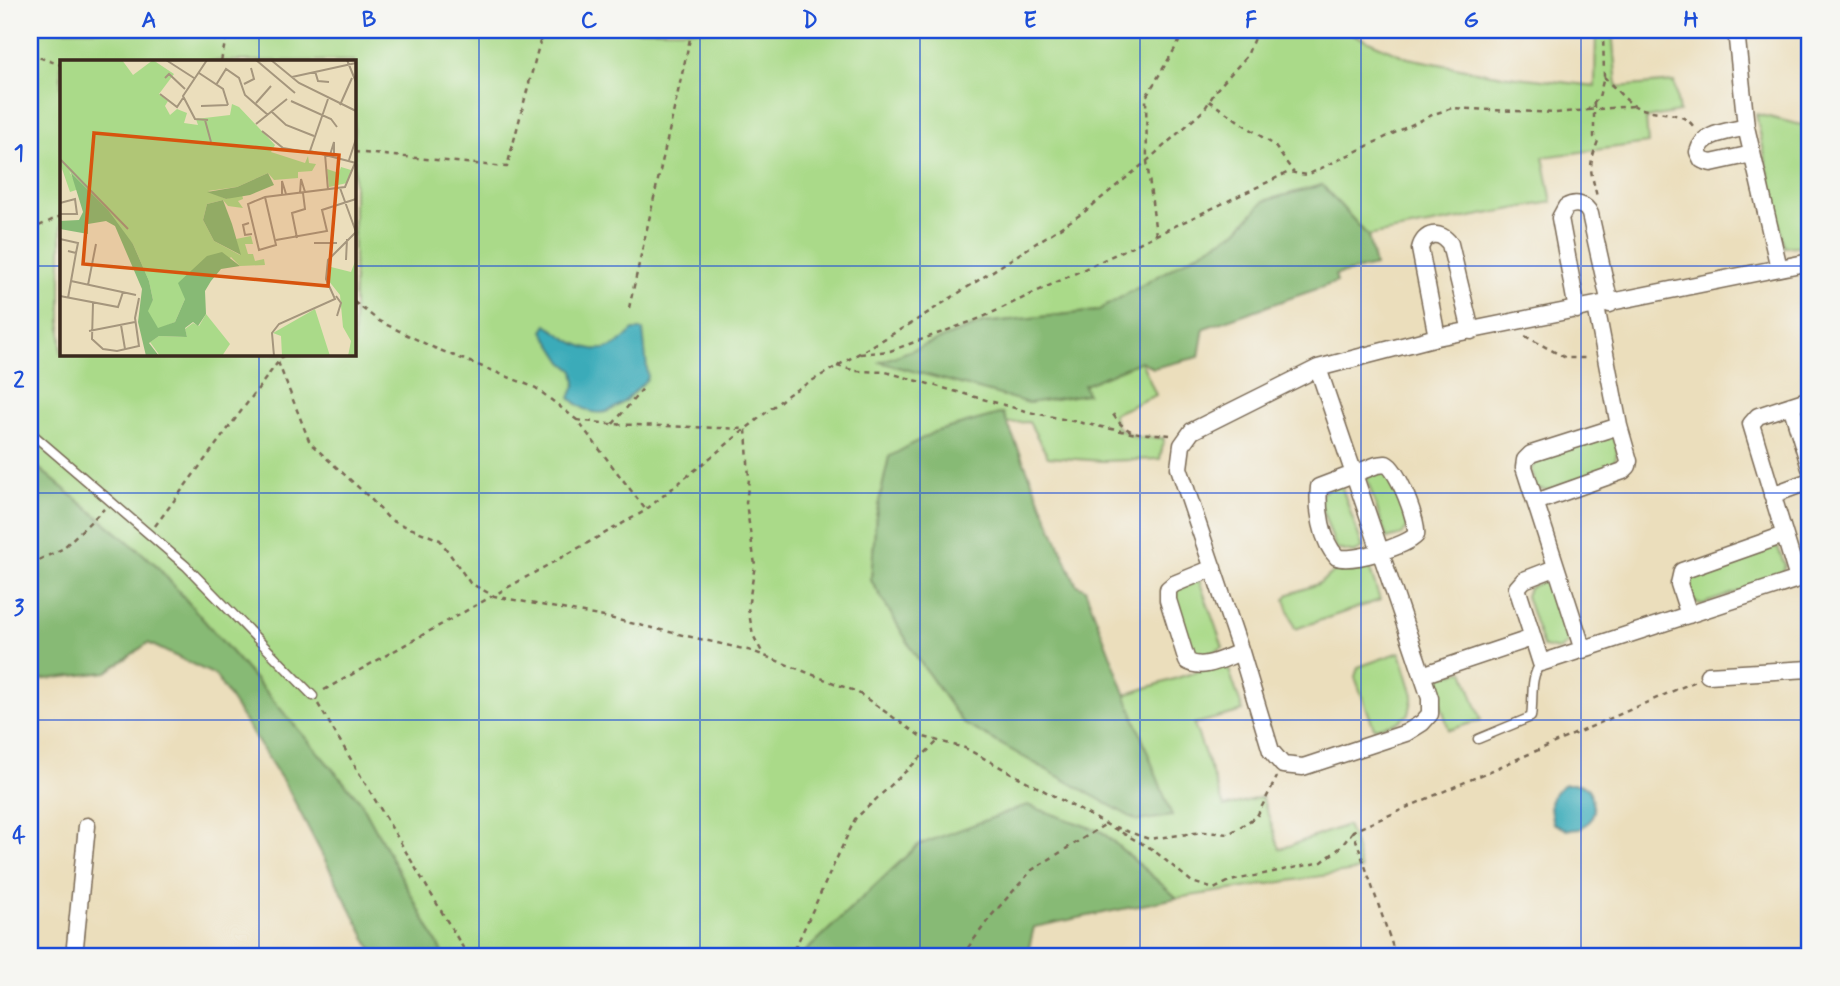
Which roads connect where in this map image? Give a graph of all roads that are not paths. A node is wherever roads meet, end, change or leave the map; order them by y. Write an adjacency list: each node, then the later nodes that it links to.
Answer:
1 (1736, 30): 2 (street)
2 (1746, 127): 3 (street); 3 (street)
3 (1752, 154): 5 (street)
4 (1810, 262): 5 (street)
5 (1779, 268): 6 (street)
6 (1603, 305): 7 (street); 7 (street); 13 (street)
7 (1577, 310): 8 (street)
8 (1471, 331): 9 (street); 9 (street)
9 (1437, 337): 10 (street)
10 (1318, 368): 16 (street); 22 (street)
11 (1810, 399): 12 (street)
12 (1791, 405): 15 (street); 18 (street)
13 (1619, 426): 19 (street); 19 (street)
14 (30, 432): 32 (lane)
15 (1810, 468)
16 (1353, 474): 21 (street); 21 (street); 21 (street)
17 (1810, 479): 18 (street)
18 (1772, 495): 20 (street)
19 (1536, 502): 23 (street)
20 (1784, 535): 24 (street); 24 (street)
21 (1379, 551): 30 (street)
22 (1213, 568): 27 (street); 27 (street)
23 (1555, 568): 25 (street); 26 (street)
24 (1689, 615): 26 (street)
25 (1532, 638): 28 (street); 30 (street)
26 (1583, 650): 28 (street)
27 (1241, 652): 30 (street)
28 (1541, 663): 33 (lane)
29 (1810, 668): 31 (street)
30 (1422, 675)
31 (1708, 675)
32 (313, 696)
33 (1478, 738)
34 (87, 826): 35 (street)
35 (74, 956)

